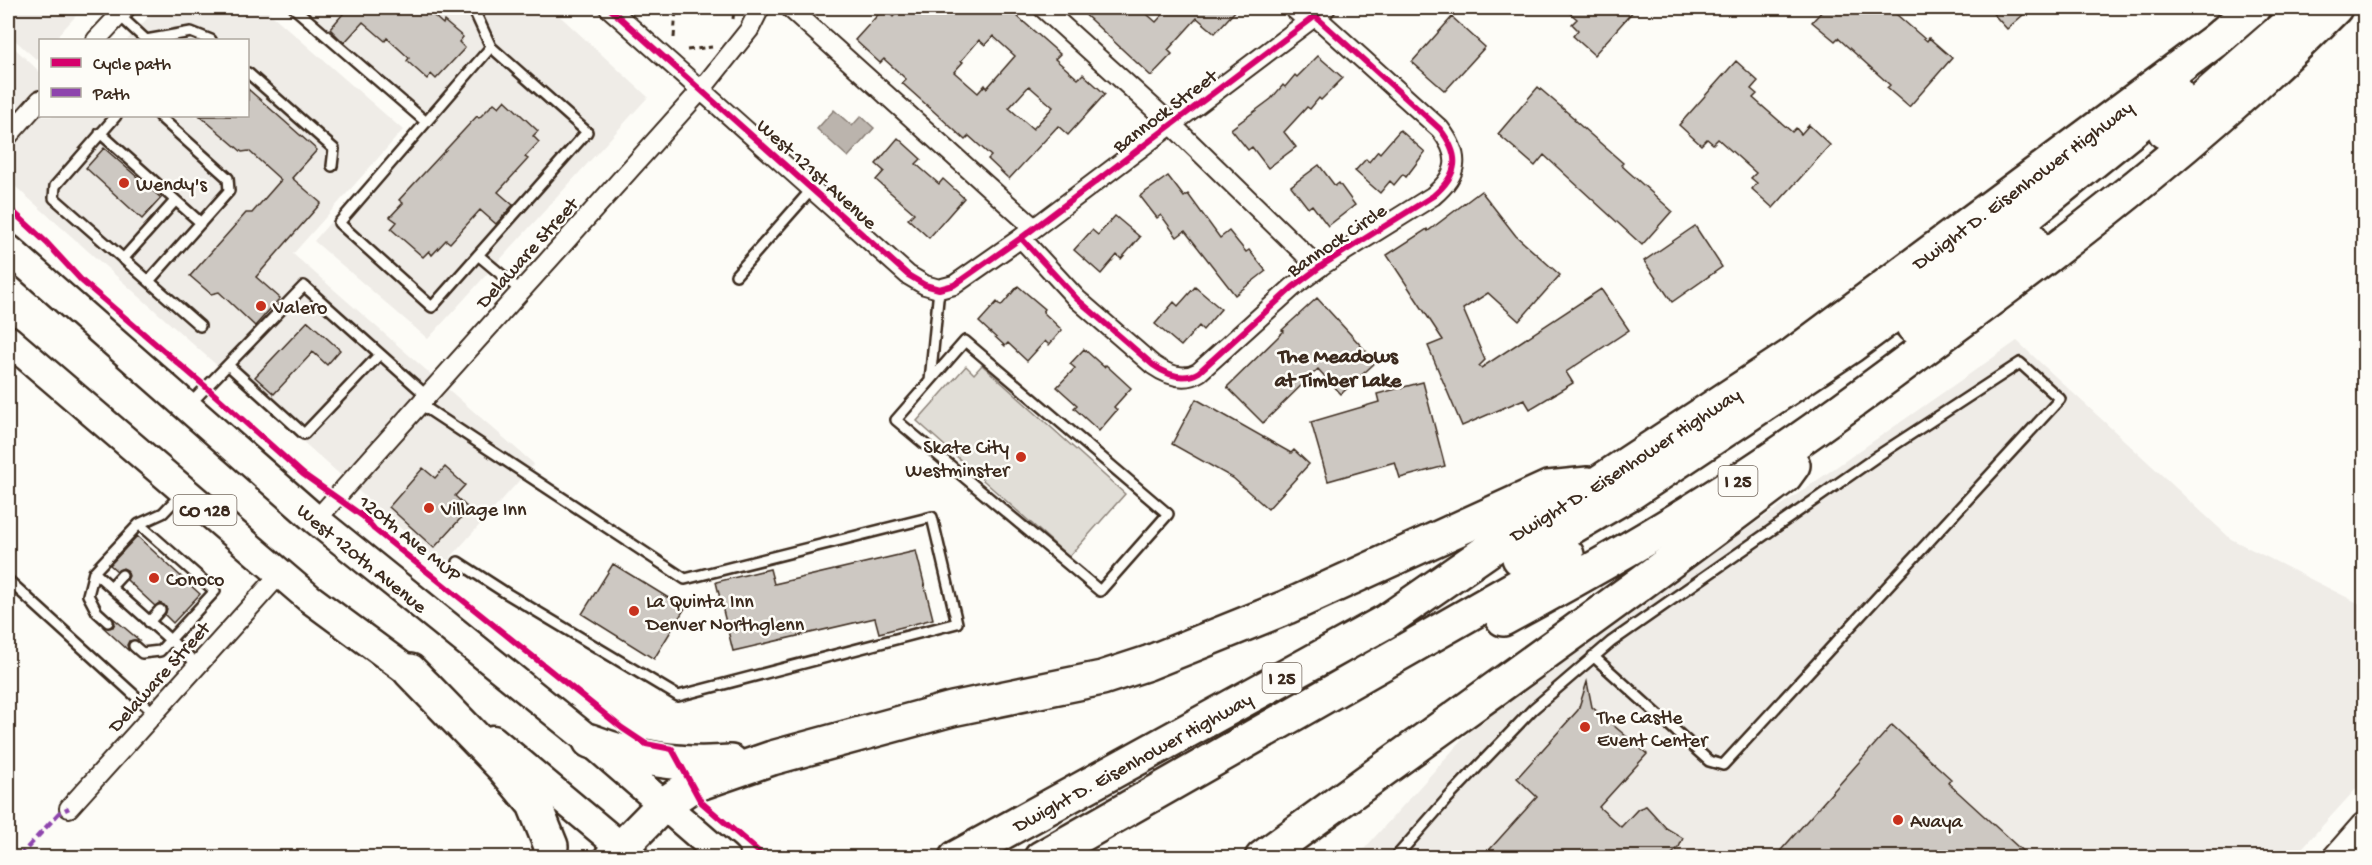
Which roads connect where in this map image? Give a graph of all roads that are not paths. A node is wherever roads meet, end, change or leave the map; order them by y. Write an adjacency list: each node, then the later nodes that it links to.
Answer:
1 (294, 8): 24 (lane)
2 (473, 8): 18 (lane)
3 (609, 8): 20 (street, West 121st Avenue)
4 (760, 8): 20 (street, Delaware Street)
5 (790, 8): 32 (street)
6 (1043, 8): 25 (street, Bannock Circle)
7 (1293, 8): 13 (street)
8 (2253, 8): 49 (highway, Dwight D. Eisenhower Highway / I 25)
9 (2275, 8): 81 (highway)
10 (2306, 8): 82 (highway)
11 (2335, 8): 48 (highway, I 25)
12 (123, 11): 14 (street); 15 (lane)
13 (1317, 15): 25 (street, Bannock Street); 36 (street, Bannock Circle)
14 (97, 39)
15 (145, 39)
16 (152, 39): 17 (lane)
17 (208, 39)
18 (491, 47): 24 (lane); 34 (lane)
19 (249, 74): 28 (lane)
20 (701, 90): 29 (street, West 121st Avenue); 40 (street, Delaware Street)
21 (39, 101): 27 (street)
22 (115, 117): 26 (lane)
23 (160, 117): 31 (lane)
24 (426, 122): 34 (lane)
25 (1171, 124): 32 (street, Bannock Street); 36 (street, Bannock Circle)
26 (100, 133): 30 (lane); 35 (lane)
27 (8, 136)
28 (332, 166)
29 (812, 189): 37 (lane); 39 (street, West 121st Avenue)
30 (175, 201): 31 (lane); 35 (lane)
31 (201, 223): 38 (lane)
32 (1028, 233): 36 (street, Bannock Circle); 39 (street)
33 (8, 249): 47 (main road, West 120th Avenue)
34 (478, 255): 40 (lane)
35 (123, 259): 38 (lane)
36 (1319, 268)
37 (736, 275)
38 (149, 281): 41 (lane)
39 (939, 289): 45 (lane)
40 (521, 291): 46 (street, Delaware Street)
41 (200, 326)
42 (8, 340): 50 (main road, CO 128)
43 (380, 354): 44 (lane); 44 (lane); 46 (lane)
44 (228, 365): 47 (lane)
45 (930, 381): 45 (lane)
46 (423, 400): 51 (street, Delaware Street); 55 (lane)
47 (187, 408): 51 (main road, West 120th Avenue)
48 (1821, 425): 83 (highway, I 25); 84 (highway)
49 (1598, 483): 73 (highway); 80 (highway, Dwight D. Eisenhower Highway / I 25)
50 (183, 491): 52 (lane); 58 (main road, CO 128)
51 (316, 520): 72 (main road, West 120th Avenue)
52 (139, 524): 53 (lane); 56 (lane)
53 (156, 539): 54 (lane); 57 (lane)
54 (148, 547)
55 (458, 562)
56 (94, 572): 62 (lane); 64 (lane)
57 (194, 573): 61 (lane); 66 (lane)
58 (280, 574): 69 (street, Delaware Street); 70 (main road, CO 128)
59 (122, 575): 62 (lane)
60 (8, 580): 71 (lane)
61 (186, 582)
62 (111, 587): 65 (lane)
63 (160, 610): 65 (lane)
64 (108, 622)
65 (149, 622): 66 (lane)
66 (171, 641): 67 (lane); 69 (lane)
67 (134, 645)
68 (1593, 656): 68 (lane); 85 (lane)
69 (197, 664): 71 (street, Delaware Street)
70 (410, 671): 77 (main road, CO 128); 78 (highway)
71 (154, 713): 75 (street, Delaware Street)
72 (590, 741): 73 (highway); 74 (main road, West 120th Avenue)
73 (772, 758): 74 (highway)
74 (663, 805): 77 (highway); 79 (main road, West 120th Avenue)
75 (69, 808)
76 (2364, 826): 86 (street)
77 (622, 854)
78 (549, 858)
79 (725, 858)
80 (956, 858)
81 (985, 858)
82 (1041, 858)
83 (1074, 858)
84 (1262, 858)
85 (1395, 858)
86 (2336, 858)

